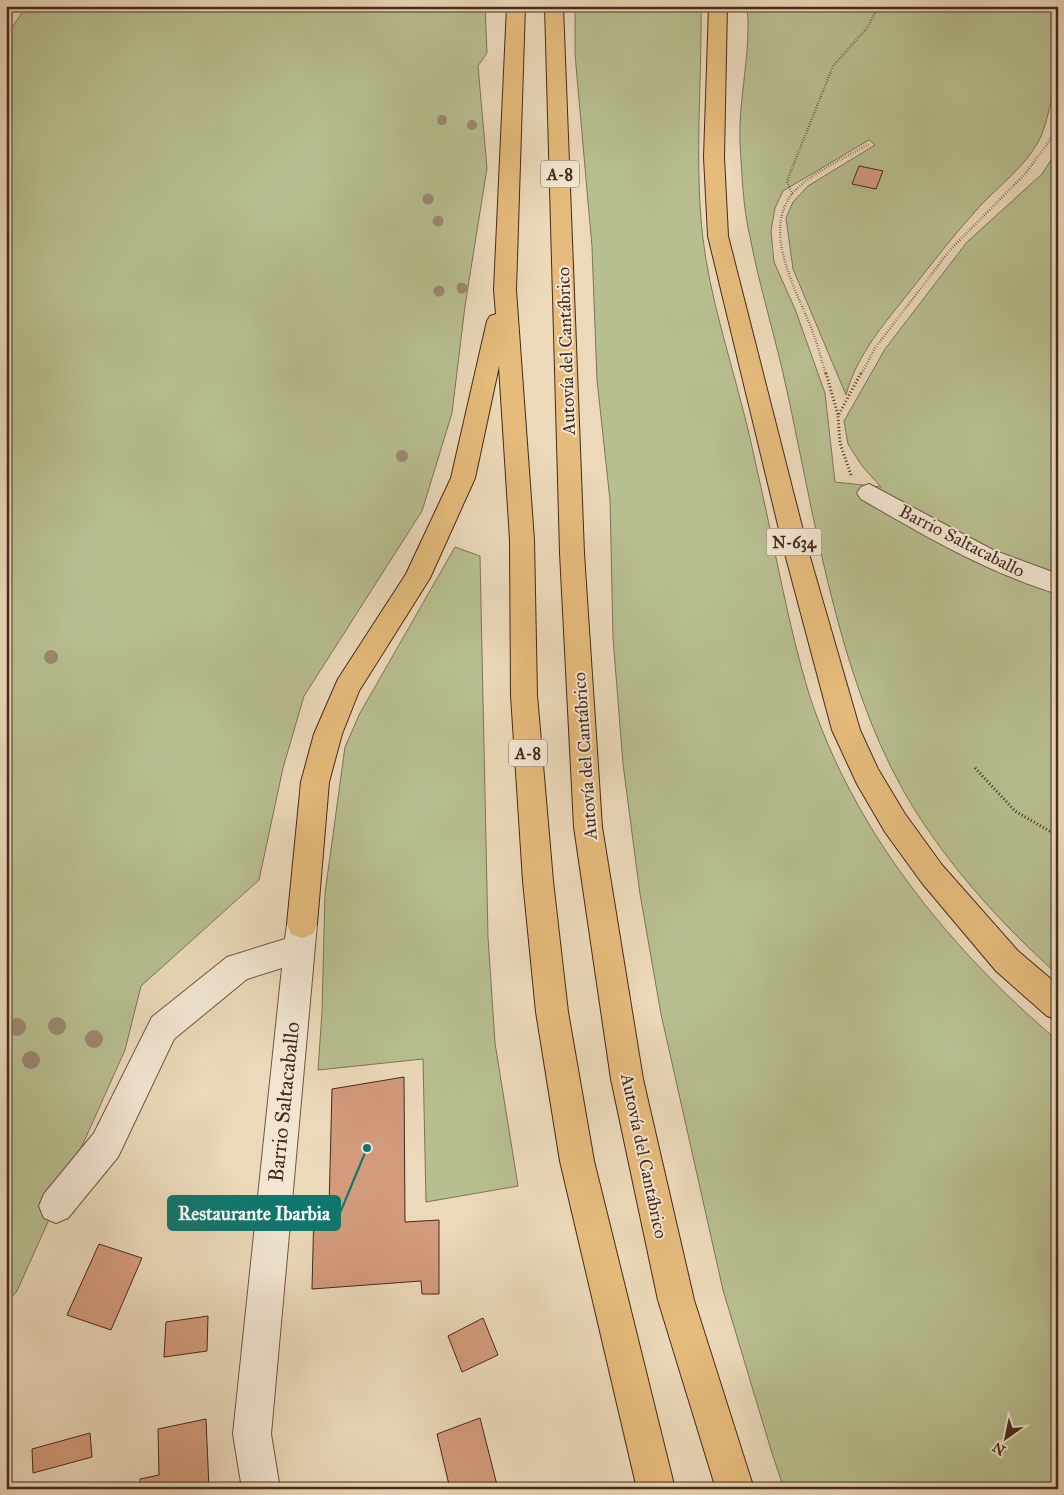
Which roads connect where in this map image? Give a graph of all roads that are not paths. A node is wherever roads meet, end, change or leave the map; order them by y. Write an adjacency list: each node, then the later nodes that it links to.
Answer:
1 (516, 6): 4 (highway, A-8)
2 (554, 6): 12 (highway, Autovía del Cantábrico / A-8)
3 (718, 6): 8 (highway, N-634)
4 (505, 290): 7 (highway); 11 (highway, A-8)
5 (870, 493): 6 (street, Barrio Saltacaballo)
6 (1058, 584)
7 (301, 936): 9 (street); 10 (street, Barrio Saltacaballo)
8 (1058, 1005)
9 (56, 1206)
10 (261, 1489)
11 (656, 1489)
12 (735, 1489)

